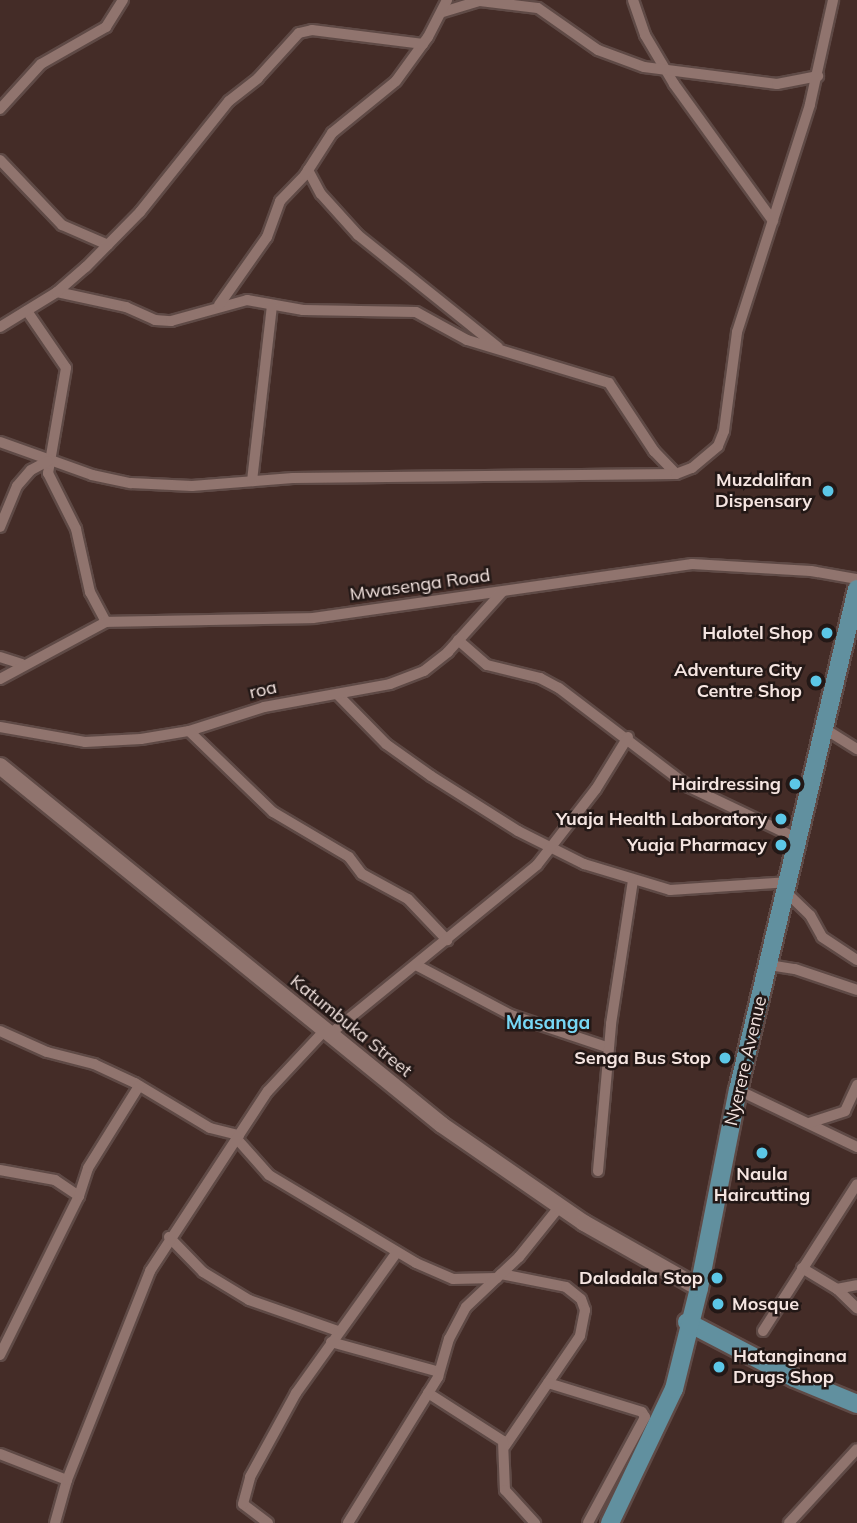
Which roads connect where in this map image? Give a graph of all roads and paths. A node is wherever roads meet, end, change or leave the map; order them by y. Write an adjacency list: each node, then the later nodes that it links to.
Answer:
1 (123, 0): 9 (street)
2 (447, 0): 5 (street)
3 (633, 0): 7 (street)
4 (833, 0): 8 (street)
5 (443, 12): 6 (street); 7 (street)
6 (423, 44): 11 (street); 13 (street)
7 (665, 70): 8 (street); 12 (street)
8 (818, 76): 12 (street)
9 (0, 109)
10 (0, 160): 13 (street)
11 (308, 170): 16 (street); 19 (street)
12 (773, 221): 22 (street)
13 (108, 245): 14 (street)
14 (57, 292): 16 (street); 17 (street)
15 (272, 305): 16 (street); 19 (street); 23 (street)
16 (217, 308)
17 (27, 311): 18 (street); 21 (street)
18 (0, 327)
19 (500, 349): 22 (street)
20 (0, 442): 21 (street)
21 (48, 461): 23 (street); 24 (street); 27 (street)
22 (676, 474): 23 (street)
23 (252, 481)
24 (0, 527)
25 (857, 589): 26 (street, Mwasenga Road); 34 (main road, Nyerere Avenue)
26 (502, 592): 27 (street, Mwasenga Road); 28 (street, roa)
27 (106, 622): 30 (street, Mwasenga Road)
28 (458, 640): 32 (street, roa); 36 (street)
29 (0, 657): 30 (street)
30 (22, 664): 31 (street, Mwasenga Road)
31 (0, 679)
32 (338, 695): 35 (street, roa); 40 (street)
33 (0, 727): 35 (street, roa)
34 (825, 729): 37 (street); 39 (main road, Nyerere Avenue)
35 (189, 731): 43 (street)
36 (628, 737): 39 (street); 40 (street)
37 (857, 749)
38 (0, 766): 49 (main road, Katumbuka Street)
39 (800, 840): 42 (main road, Nyerere Avenue)
40 (550, 848): 41 (street); 43 (street)
41 (633, 880): 42 (street); 50 (street)
42 (788, 888): 44 (street); 46 (main road, Nyerere Avenue)
43 (447, 940): 45 (street)
44 (857, 960)
45 (416, 965): 49 (street); 50 (street)
46 (769, 965): 47 (street); 53 (main road, Nyerere Avenue)
47 (857, 990)
48 (0, 1031): 52 (street)
49 (328, 1031): 55 (street); 61 (main road, Katumbuka Street)
50 (609, 1048): 58 (street)
51 (857, 1085): 54 (street)
52 (139, 1086): 55 (street); 60 (street)
53 (738, 1090): 54 (street); 67 (main road, Nyerere Avenue)
54 (810, 1124): 56 (street)
55 (238, 1137): 62 (street); 63 (street)
56 (857, 1147)
57 (0, 1170): 60 (street)
58 (598, 1171)
59 (857, 1184): 64 (street)
60 (79, 1196): 74 (street)
61 (559, 1206): 65 (street); 67 (main road, Katumbuka Street)
62 (169, 1237): 71 (street); 82 (street)
63 (397, 1252): 65 (street); 71 (street)
64 (802, 1268): 68 (street); 72 (street)
65 (500, 1276): 75 (street); 76 (street)
66 (857, 1285): 68 (street)
67 (699, 1288): 70 (main road, Nyerere Avenue)
68 (837, 1289): 69 (street)
69 (857, 1308)
70 (687, 1322): 78 (main road); 88 (main road, Nyerere Avenue)
71 (338, 1331): 73 (street)
72 (763, 1331)
73 (331, 1342): 75 (street); 84 (street)
74 (0, 1355)
75 (439, 1372): 77 (street)
76 (548, 1383): 79 (street); 87 (street)
77 (428, 1392): 79 (street); 85 (street)
78 (857, 1405)
79 (505, 1446): 86 (street)
80 (857, 1449): 89 (street)
81 (0, 1454): 82 (street)
82 (67, 1480): 83 (street)
83 (55, 1523)
84 (268, 1523)
85 (348, 1523)
86 (535, 1523)
87 (588, 1523)
88 (610, 1523)
89 (789, 1523)

